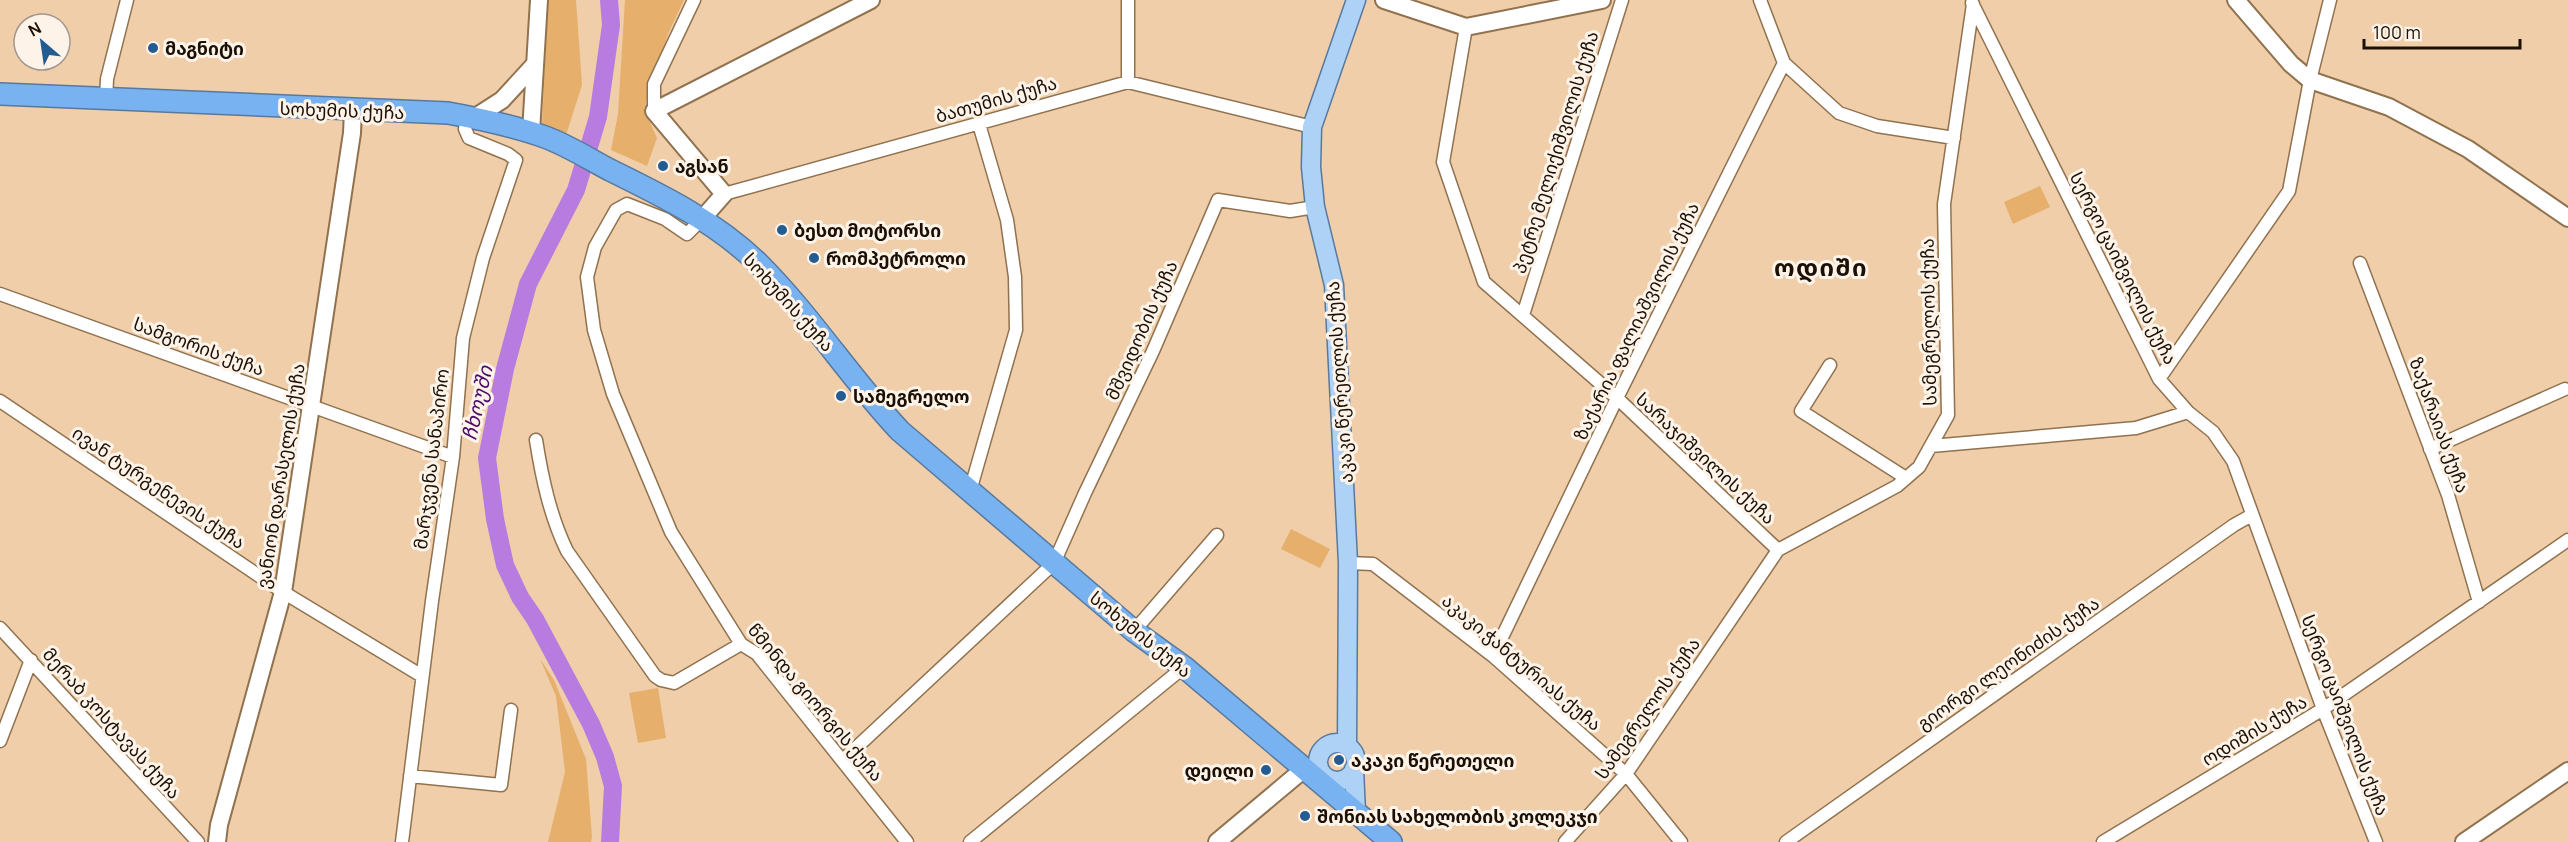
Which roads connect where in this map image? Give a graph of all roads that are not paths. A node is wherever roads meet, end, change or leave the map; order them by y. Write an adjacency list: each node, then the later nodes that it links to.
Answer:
1 (127, 0): 20 (street)
2 (539, 0): 16 (street)
3 (694, 0): 22 (street)
4 (871, 0): 22 (street)
5 (1128, 0): 18 (street)
6 (1356, 0): 25 (main road, აკაკი წერეთლის ქუჩა)
7 (1384, 0): 14 (street)
8 (1602, 0): 14 (street)
9 (1622, 0): 34 (street, პეტრე მელიქიშვილის ქუჩა)
10 (1760, 0): 15 (street)
11 (2236, 0): 17 (street)
12 (2330, 0): 17 (street)
13 (1972, 2): 27 (street, სამეგრელოს ქუჩა); 36 (street, სერგო ცაიშვილის ქუჩა)
14 (1466, 27): 34 (street, სარაჯიშვილის ქუჩა)
15 (1784, 63): 27 (street); 38 (street, ზაქარია ფალიაშვილის ქუჩა)
16 (535, 64): 23 (street); 26 (street)
17 (2310, 80): 31 (street); 36 (street)
18 (1128, 82): 24 (street, ბათუმის ქუჩა); 25 (street, ბათუმის ქუჩა)
19 (0, 94): 20 (highway, სოხუმის ქუჩა)
20 (106, 100): 21 (highway, სოხუმის ქუჩა)
21 (353, 110): 23 (highway, სოხუმის ქუჩა); 40 (street, ვანიონ დარასელის ქუჩა)
22 (654, 111): 28 (street)
23 (470, 117): 26 (highway, სოხუმის ქუჩა); 45 (street, მარჯვენა სანაპირო)
24 (980, 124): 28 (street, ბათუმის ქუჩა); 47 (street)
25 (1312, 127): 29 (main road, აკაკი წერეთლის ქუჩა)
26 (539, 135): 30 (highway, სოხუმის ქუჩა)
27 (1954, 138): 43 (street, სამეგრელოს ქუჩა)
28 (724, 194): 30 (street)
29 (1315, 207): 52 (street, მშვიდობის ქუჩა); 53 (main road, აკაკი წერეთლის ქუჩა)
30 (694, 214): 47 (highway, სოხუმის ქუჩა); 58 (street, წმინდა გიორგის ქუჩა)
31 (2568, 218)
32 (2360, 262): 44 (street, ზაქარაიას ქუჩა)
33 (0, 294): 40 (street, სამგორის ქუჩა)
34 (1523, 315): 38 (street, სარაჯიშვილის ქუჩა)
35 (1830, 365): 46 (street)
36 (2159, 379): 41 (street, სერგო ცაიშვილის ქუჩა)
37 (2565, 389): 44 (street)
38 (1617, 398): 51 (street, სარაჯიშვილის ქუჩა); 59 (street, ზაქარია ფალიაშვილის ქუჩა)
39 (0, 401): 54 (street, ივან ტურგენევის ქუჩა)
40 (312, 405): 45 (street, სამგორის ქუჩა); 54 (street, ვანიონ დარასელის ქუჩა)
41 (2188, 412): 43 (street); 48 (street, სერგო ცაიშვილის ქუჩა)
42 (536, 440): 58 (street)
43 (1931, 446): 46 (street, სამეგრელოს ქუჩა)
44 (2430, 449): 55 (street, ზაქარაიას ქუჩა)
45 (453, 457): 62 (street, მარჯვენა სანაპირო)
46 (1906, 478): 51 (street, სამეგრელოს ქუჩა)
47 (970, 491): 52 (highway, სოხუმის ქუჩა)
48 (2252, 514): 64 (street, სერგო ცაიშვილის ქუჩა); 87 (street, გიორგი ლეონიძის ქუჩა)
49 (1216, 536): 57 (street)
50 (2568, 540): 55 (street, ოდიშის ქუჩა)
51 (1778, 550): 74 (street, სამეგრელოს ქუჩა)
52 (1054, 563): 57 (highway, სოხუმის ქუჩა); 70 (street)
53 (1348, 563): 59 (street, აკაკი ჭანტურიას ქუჩა); 63 (main road, აკაკი წერეთლის ქუჩა)
54 (283, 592): 62 (street, ივან ტურგენევის ქუჩა); 79 (street, ვანიონ დარასელის ქუჩა)
55 (2479, 602): 64 (street, ოდიშის ქუჩა)
56 (0, 628): 60 (street, მერაბ კოსტავას ქუჩა)
57 (1134, 631): 61 (highway, სოხუმის ქუჩა)
58 (741, 644): 70 (street, წმინდა გიორგის ქუჩა)
59 (1493, 656): 74 (street, აკაკი ჭანტურიას ქუჩა)
60 (31, 660): 67 (street); 78 (street, მერაბ კოსტავას ქუჩა)
61 (1184, 667): 71 (highway, სოხუმის ქუჩა); 82 (street)
62 (422, 676): 75 (street, მარჯვენა სანაპირო)
63 (1348, 702): 66 (main road); 68 (main road, აკაკი წერეთლის ქუჩა)
64 (2323, 709): 88 (street, ოდიშის ქუჩა); 89 (street, სერგო ცაიშვილის ქუჩა)
65 (511, 710): 75 (street)
66 (1338, 727): 69 (main road); 71 (main road)
67 (0, 741)
68 (1347, 746): 69 (main road); 72 (main road)
69 (1323, 749): 71 (main road); 76 (main road)
70 (843, 760): 81 (street, წმინდა გიორგის ქუჩა)
71 (1298, 764): 76 (highway, სოხუმის ქუჩა); 83 (street)
72 (1354, 769): 76 (main road); 77 (main road)
73 (2568, 771): 90 (street)
74 (1626, 774): 85 (street, სამეგრელოს ქუჩა); 86 (street, აკაკი ჭანტურიას ქუჩა)
75 (410, 776): 80 (street, მარჯვენა სანაპირო)
76 (1328, 783): 77 (highway, სოხუმის ქუჩა)
77 (1356, 813): 84 (highway, სოხუმის ქუჩა)
78 (198, 842)
79 (217, 842)
80 (402, 842)
81 (907, 842)
82 (970, 842)
83 (1217, 842)
84 (1391, 842)
85 (1565, 842)
86 (1681, 842)
87 (1785, 842)
88 (2103, 842)
89 (2376, 842)
90 (2464, 842)

